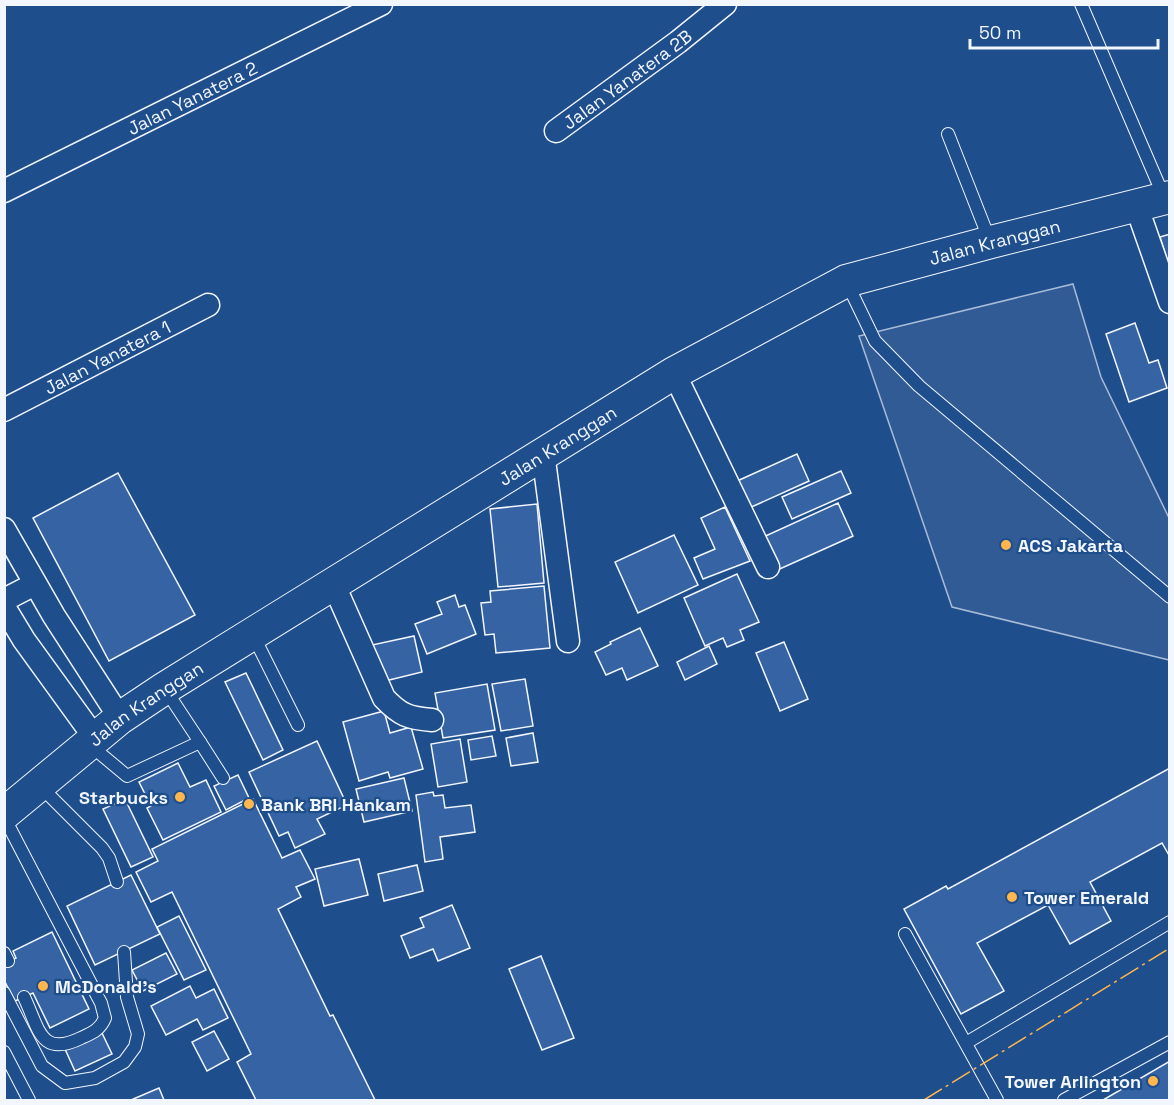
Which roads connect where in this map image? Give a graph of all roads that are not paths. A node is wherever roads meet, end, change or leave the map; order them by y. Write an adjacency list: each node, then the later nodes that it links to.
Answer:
1 (381, 4): 6 (street, Jalan Yanatera 2)
2 (725, 4): 4 (street, Jalan Yanatera 2B)
3 (1081, 4): 7 (lane)
4 (556, 131)
5 (948, 134): 8 (lane)
6 (4, 191)
7 (1157, 200): 8 (main road, Jalan Kranggan); 10 (street)
8 (991, 242): 9 (main road, Jalan Kranggan)
9 (846, 281): 12 (main road, Jalan Kranggan); 19 (lane)
10 (1170, 302)
11 (208, 305): 13 (street, Jalan Yanatera 1)
12 (674, 373): 14 (main road, Jalan Kranggan); 16 (street)
13 (4, 410)
14 (543, 453): 17 (main road, Jalan Kranggan); 23 (street)
15 (4, 529): 18 (street)
16 (768, 567)
17 (333, 583): 22 (main road, Jalan Kranggan); 26 (street)
18 (35, 584): 20 (street); 25 (street)
19 (1170, 597)
20 (4, 600)
21 (4, 607): 28 (street)
22 (252, 634): 24 (main road, Jalan Kranggan); 27 (lane)
23 (568, 640)
24 (165, 688): 25 (main road, Jalan Kranggan); 29 (lane)
25 (120, 718): 28 (main road, Jalan Kranggan)
26 (432, 720)
27 (298, 725)
28 (92, 741): 29 (lane); 31 (main road, Jalan Kranggan)
29 (200, 742): 30 (lane)
30 (223, 778)
31 (39, 785): 32 (main road, Jalan Kranggan); 33 (lane)
32 (4, 815): 38 (lane)
33 (117, 882)
34 (1170, 922): 40 (lane)
35 (905, 934): 40 (lane)
36 (123, 952): 37 (lane)
37 (4, 993)
38 (24, 997)
39 (1170, 1042): 44 (lane)
40 (966, 1043): 43 (lane)
41 (4, 1052): 42 (lane)
42 (29, 1101)
43 (997, 1101)
44 (1064, 1101)

